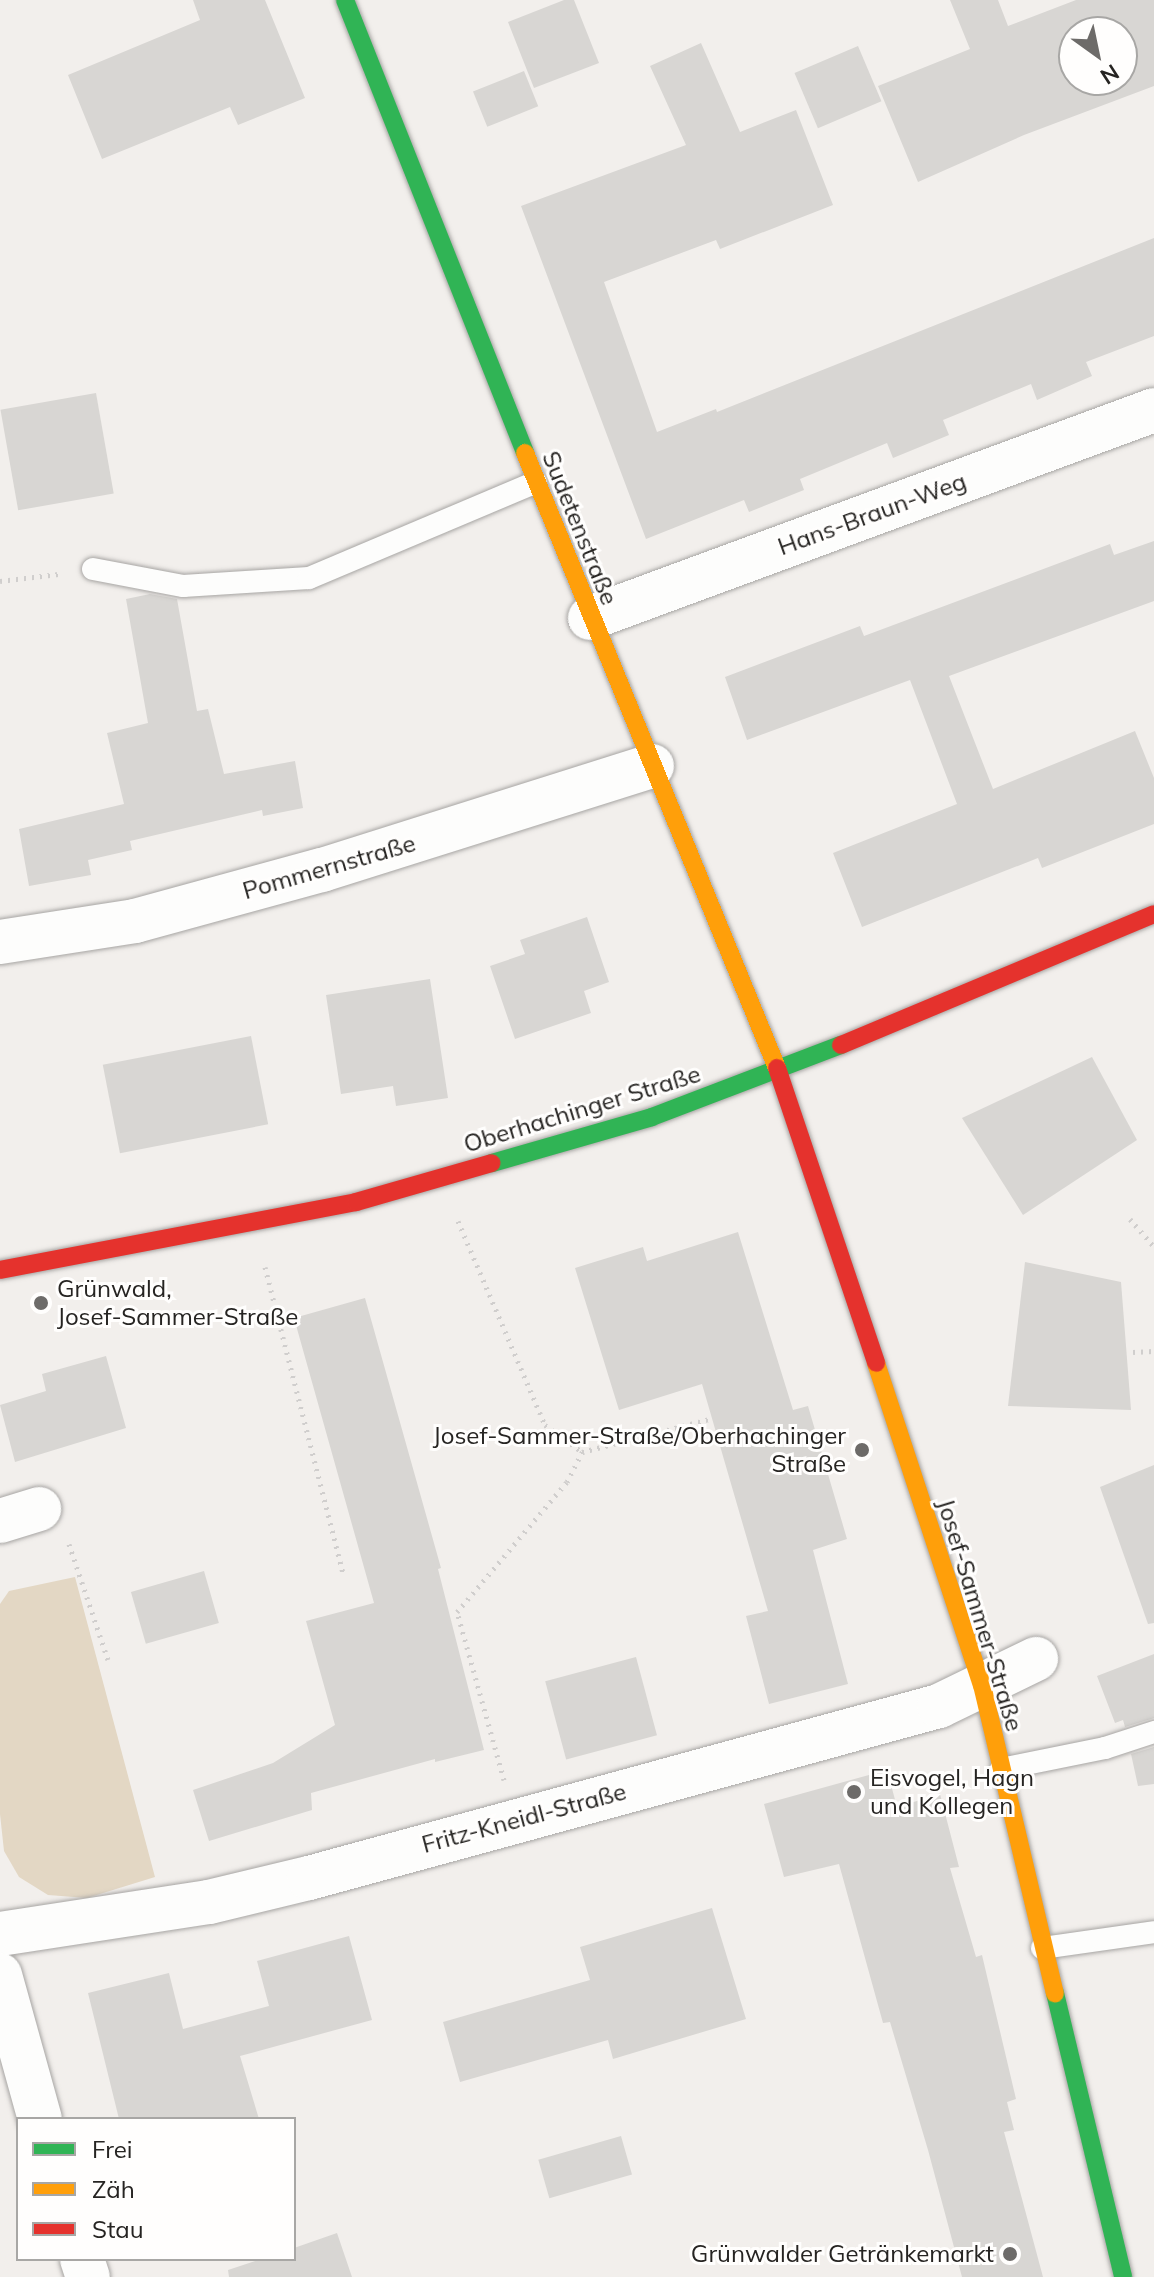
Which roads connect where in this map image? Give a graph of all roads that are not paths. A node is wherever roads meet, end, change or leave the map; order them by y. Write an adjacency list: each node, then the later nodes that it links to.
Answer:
1 (345, 0): 3 (street, Sudetenstraße)
2 (1154, 410): 5 (street, Hans-Braun-Weg)
3 (536, 482): 4 (lane); 5 (street, Sudetenstraße)
4 (93, 569)
5 (590, 618): 6 (street, Sudetenstraße)
6 (652, 766): 8 (street, Pommernstraße); 9 (street, Sudetenstraße)
7 (1154, 914): 9 (street, Oberhachinger Straße)
8 (0, 942)
9 (779, 1071): 10 (street, Oberhachinger Straße); 12 (street, Josef-Sammer-Straße)
10 (0, 1270)
11 (1036, 1659): 12 (street, Fritz-Kneidl-Straße)
12 (982, 1685): 14 (street, Josef-Sammer-Straße); 16 (street, Fritz-Kneidl-Straße)
13 (1154, 1732): 14 (lane)
14 (1001, 1769): 17 (street, Josef-Sammer-Straße)
15 (1154, 1932): 17 (lane)
16 (0, 1934)
17 (1042, 1948): 20 (street, Josef-Sammer-Straße)
18 (0, 1975): 19 (street)
19 (39, 2117)
20 (1123, 2277)

